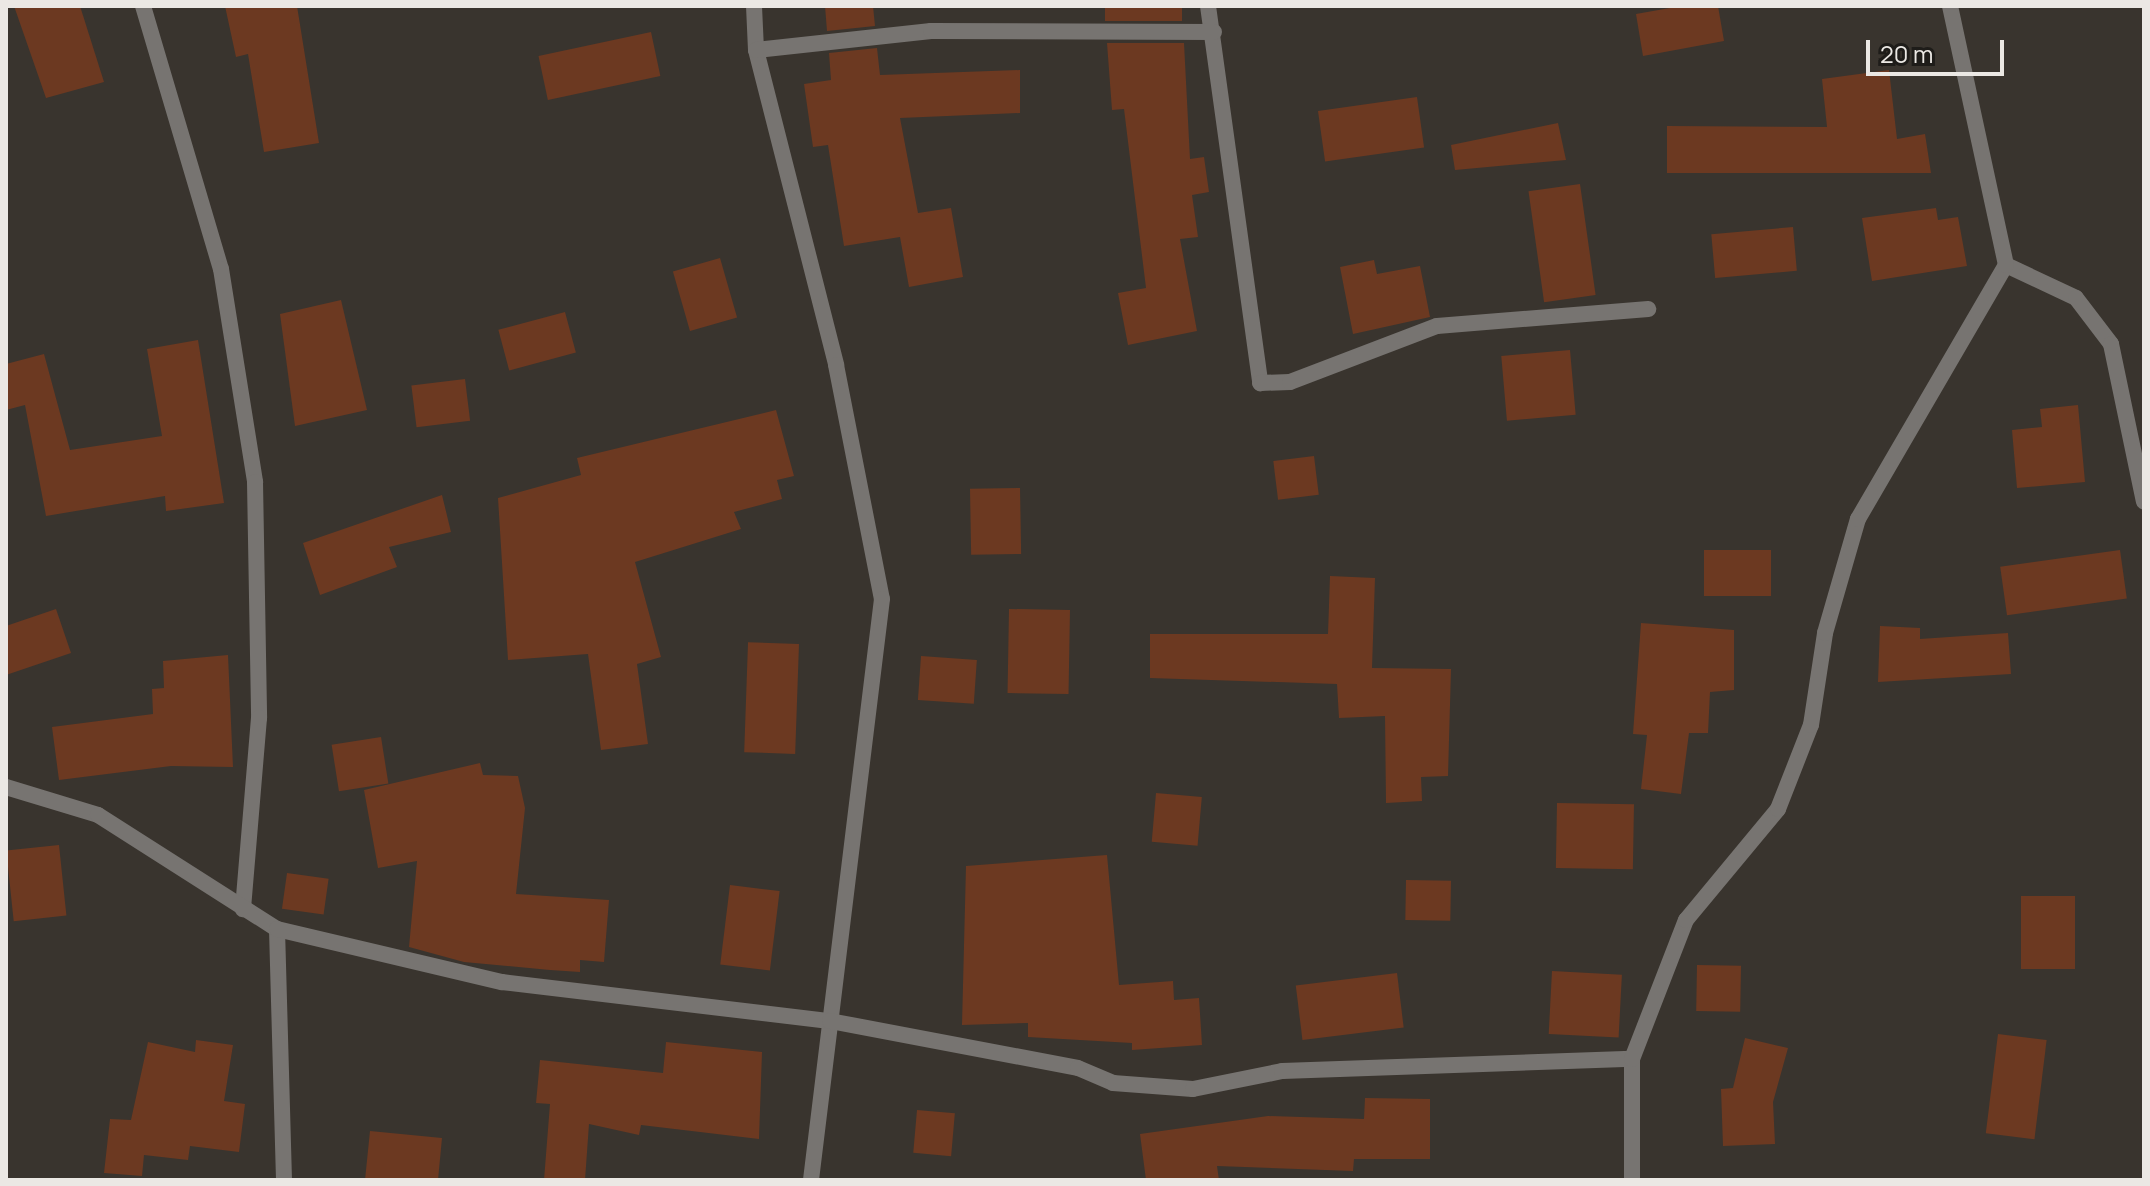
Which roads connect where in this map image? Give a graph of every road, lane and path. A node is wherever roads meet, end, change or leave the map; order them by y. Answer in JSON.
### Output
{"nodes":[{"id":1,"x":143,"y":6,"type":"edge"},
{"id":2,"x":754,"y":6,"type":"edge"},
{"id":3,"x":1208,"y":6,"type":"edge"},
{"id":4,"x":1950,"y":6,"type":"edge"},
{"id":5,"x":1214,"y":32,"type":"junction"},
{"id":6,"x":756,"y":50,"type":"junction"},
{"id":7,"x":2006,"y":265,"type":"junction"},
{"id":8,"x":1648,"y":309,"type":"dead end"},
{"id":9,"x":2144,"y":502,"type":"edge"},
{"id":10,"x":6,"y":787,"type":"edge"},
{"id":11,"x":243,"y":909,"type":"junction"},
{"id":12,"x":277,"y":929,"type":"junction"},
{"id":13,"x":830,"y":1021,"type":"junction"},
{"id":14,"x":1632,"y":1059,"type":"junction"},
{"id":15,"x":284,"y":1180,"type":"edge"},
{"id":16,"x":811,"y":1180,"type":"edge"},
{"id":17,"x":1632,"y":1180,"type":"edge"}],
"edges":[{"from":1,"to":11,"type":"street"},
{"from":2,"to":6,"type":"street"},
{"from":3,"to":5,"type":"street"},
{"from":4,"to":7,"type":"street"},
{"from":5,"to":6,"type":"street"},
{"from":5,"to":8,"type":"street"},
{"from":6,"to":13,"type":"street"},
{"from":7,"to":9,"type":"street"},
{"from":7,"to":14,"type":"street"},
{"from":10,"to":11,"type":"street"},
{"from":11,"to":12,"type":"street"},
{"from":12,"to":13,"type":"street"},
{"from":12,"to":15,"type":"street"},
{"from":13,"to":14,"type":"street"},
{"from":13,"to":16,"type":"street"},
{"from":14,"to":17,"type":"street"}]}
